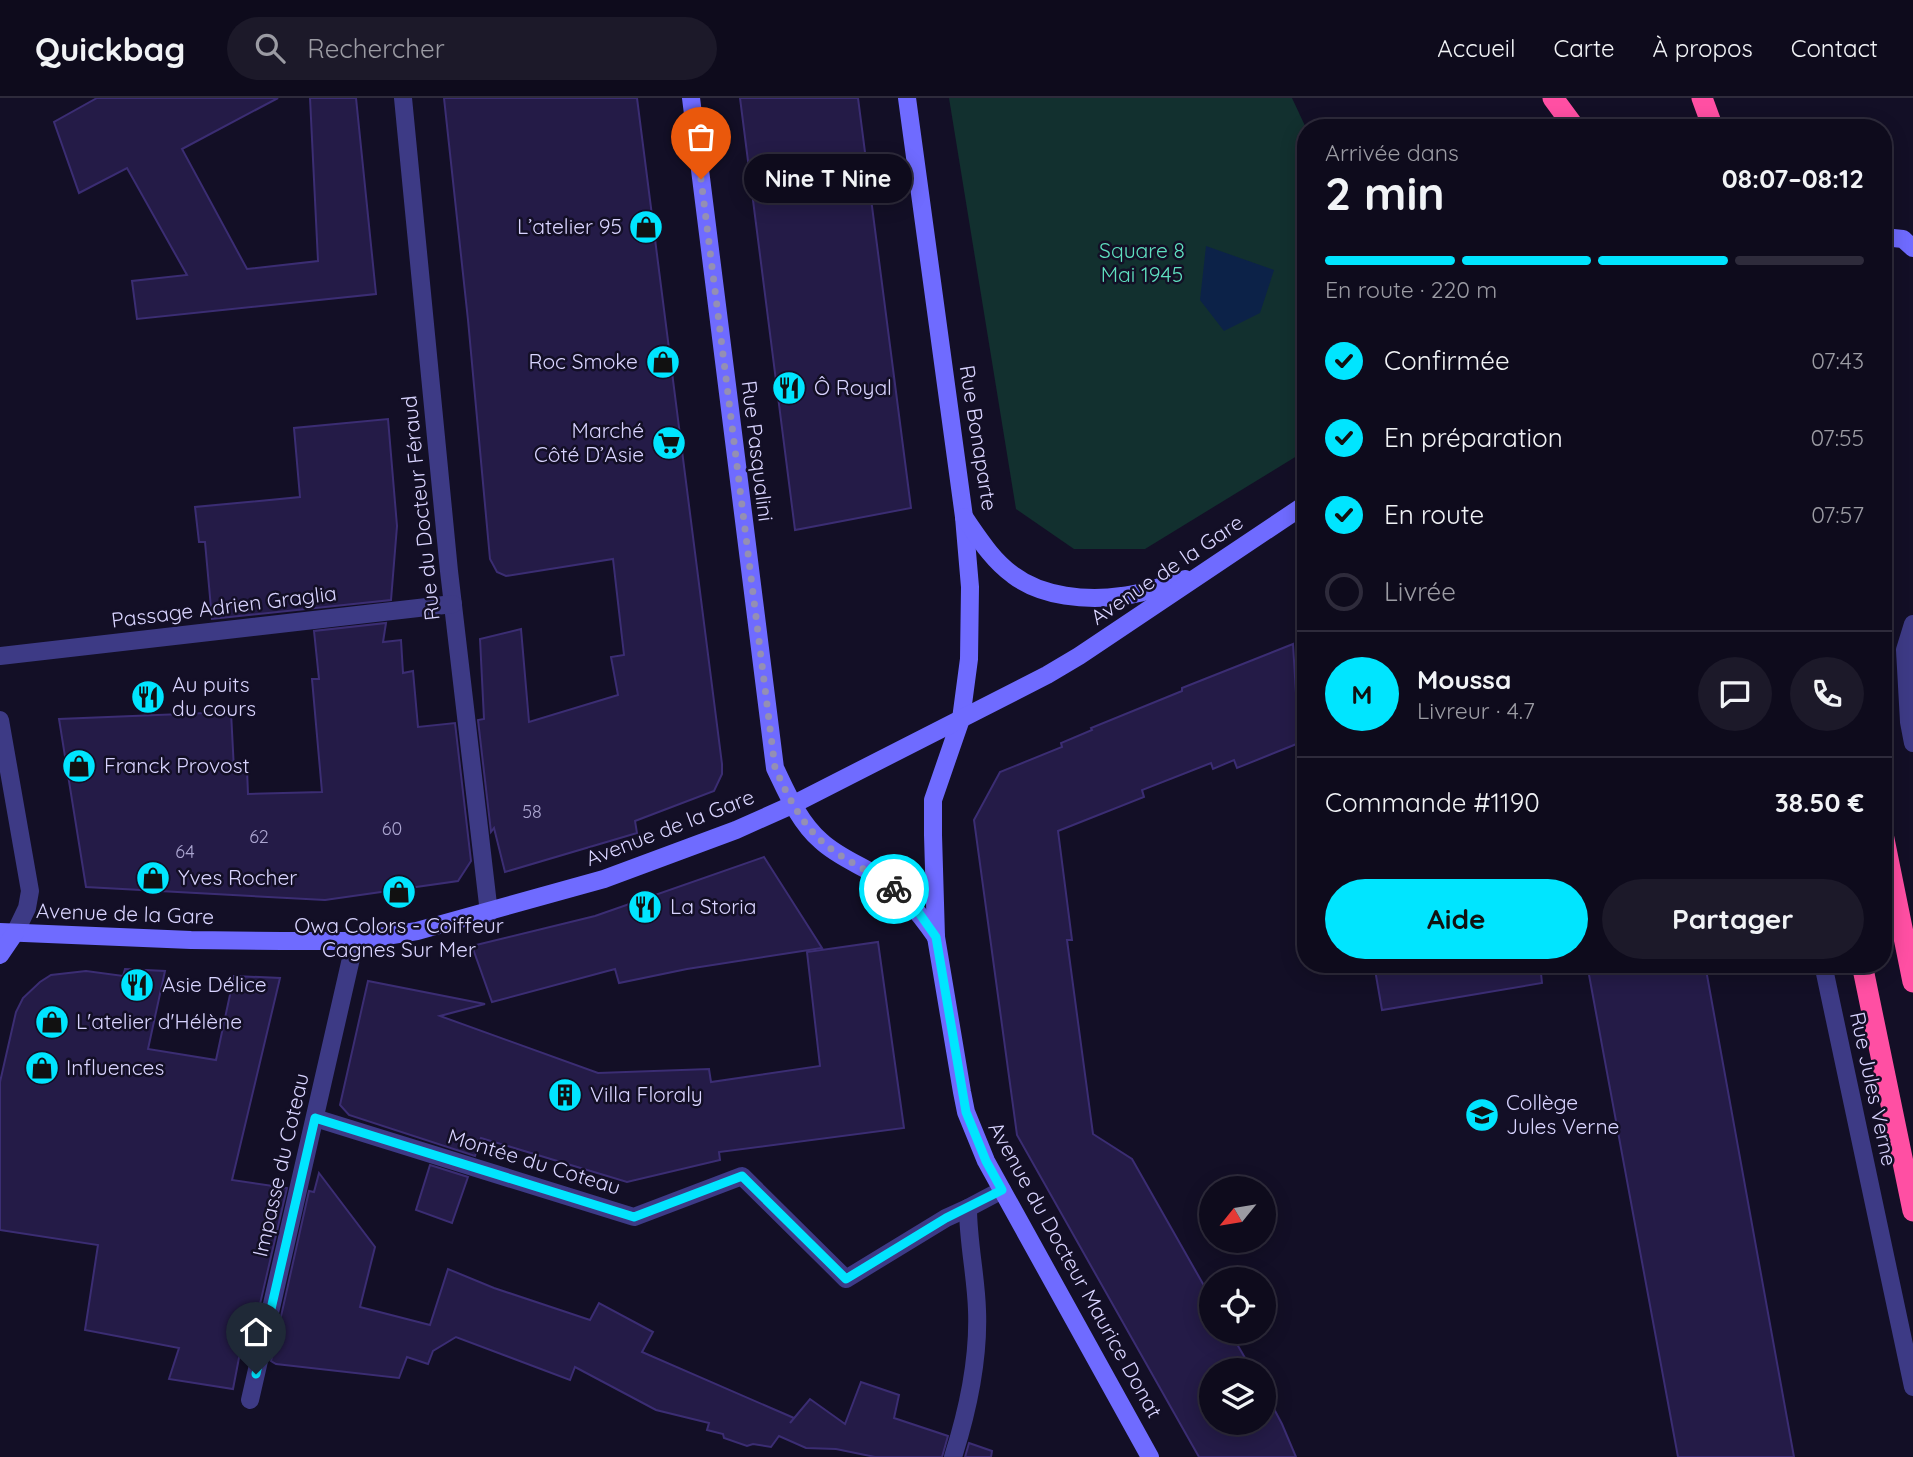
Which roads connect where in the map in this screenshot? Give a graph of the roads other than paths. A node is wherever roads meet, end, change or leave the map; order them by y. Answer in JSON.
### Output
{"nodes":[{"id":1,"x":403,"y":98,"type":"edge"},
{"id":2,"x":691,"y":98,"type":"edge"},
{"id":3,"x":907,"y":98,"type":"edge"},
{"id":4,"x":1553,"y":98,"type":"edge"},
{"id":5,"x":1702,"y":98,"type":"edge"},
{"id":6,"x":1568,"y":119,"type":"edge"},
{"id":7,"x":1710,"y":119,"type":"edge"},
{"id":8,"x":1892,"y":238,"type":"edge"},
{"id":9,"x":1913,"y":248,"type":"edge"},
{"id":10,"x":1297,"y":510,"type":"edge"},
{"id":11,"x":964,"y":517,"type":"junction"},
{"id":12,"x":1202,"y":574,"type":"junction"},
{"id":13,"x":453,"y":604,"type":"junction"},
{"id":14,"x":1913,"y":624,"type":"edge"},
{"id":15,"x":0,"y":656,"type":"edge"},
{"id":16,"x":961,"y":719,"type":"junction"},
{"id":17,"x":0,"y":720,"type":"edge"},
{"id":18,"x":1913,"y":743,"type":"edge"},
{"id":19,"x":792,"y":805,"type":"junction"},
{"id":20,"x":1892,"y":878,"type":"edge"},
{"id":21,"x":489,"y":913,"type":"junction"},
{"id":22,"x":8,"y":933,"type":"edge"},
{"id":23,"x":936,"y":937,"type":"junction"},
{"id":24,"x":355,"y":941,"type":"junction"},
{"id":25,"x":0,"y":955,"type":"edge"},
{"id":26,"x":1825,"y":973,"type":"edge"},
{"id":27,"x":1864,"y":973,"type":"edge"},
{"id":28,"x":1913,"y":982,"type":"edge"},
{"id":29,"x":315,"y":1118,"type":"junction"},
{"id":30,"x":1002,"y":1190,"type":"junction"},
{"id":31,"x":968,"y":1208,"type":"junction"},
{"id":32,"x":1913,"y":1211,"type":"edge"},
{"id":33,"x":1913,"y":1387,"type":"edge"},
{"id":34,"x":250,"y":1400,"type":"dead end"},
{"id":35,"x":953,"y":1457,"type":"edge"},
{"id":36,"x":1150,"y":1457,"type":"edge"}],
"edges":[{"from":1,"to":13,"type":"street","name":"Rue du Docteur Féraud"},
{"from":2,"to":19,"type":"main road","name":"Rue Pasqualini"},
{"from":3,"to":11,"type":"main road","name":"Rue Bonaparte"},
{"from":4,"to":6,"type":"highway"},
{"from":5,"to":7,"type":"highway"},
{"from":8,"to":9,"type":"main road"},
{"from":10,"to":12,"type":"main road","name":"Avenue de la Gare"},
{"from":11,"to":12,"type":"main road","name":"Rue Bonaparte"},
{"from":11,"to":16,"type":"main road","name":"Avenue du Docteur Maurice Donat"},
{"from":12,"to":16,"type":"main road","name":"Avenue de la Gare"},
{"from":13,"to":15,"type":"street","name":"Passage Adrien Graglia"},
{"from":13,"to":21,"type":"street","name":"Rue du Docteur Féraud"},
{"from":14,"to":18,"type":"street"},
{"from":16,"to":19,"type":"main road","name":"Avenue de la Gare"},
{"from":16,"to":23,"type":"main road","name":"Avenue du Docteur Maurice Donat"},
{"from":17,"to":22,"type":"street"},
{"from":19,"to":21,"type":"main road","name":"Avenue de la Gare"},
{"from":19,"to":23,"type":"main road","name":"Avenue du Docteur Maurice Donat"},
{"from":20,"to":28,"type":"highway"},
{"from":21,"to":24,"type":"main road","name":"Avenue de la Gare"},
{"from":22,"to":24,"type":"main road","name":"Avenue de la Gare"},
{"from":22,"to":25,"type":"main road"},
{"from":23,"to":30,"type":"main road","name":"Avenue du Docteur Maurice Donat"},
{"from":24,"to":29,"type":"street","name":"Impasse du Coteau"},
{"from":26,"to":33,"type":"street","name":"Rue Jules Verne"},
{"from":27,"to":32,"type":"highway"},
{"from":29,"to":31,"type":"street","name":"Montée du Coteau"},
{"from":29,"to":34,"type":"street","name":"Impasse du Coteau"},
{"from":30,"to":31,"type":"street"},
{"from":30,"to":36,"type":"main road","name":"Avenue du Docteur Maurice Donat"},
{"from":31,"to":35,"type":"street"}]}
